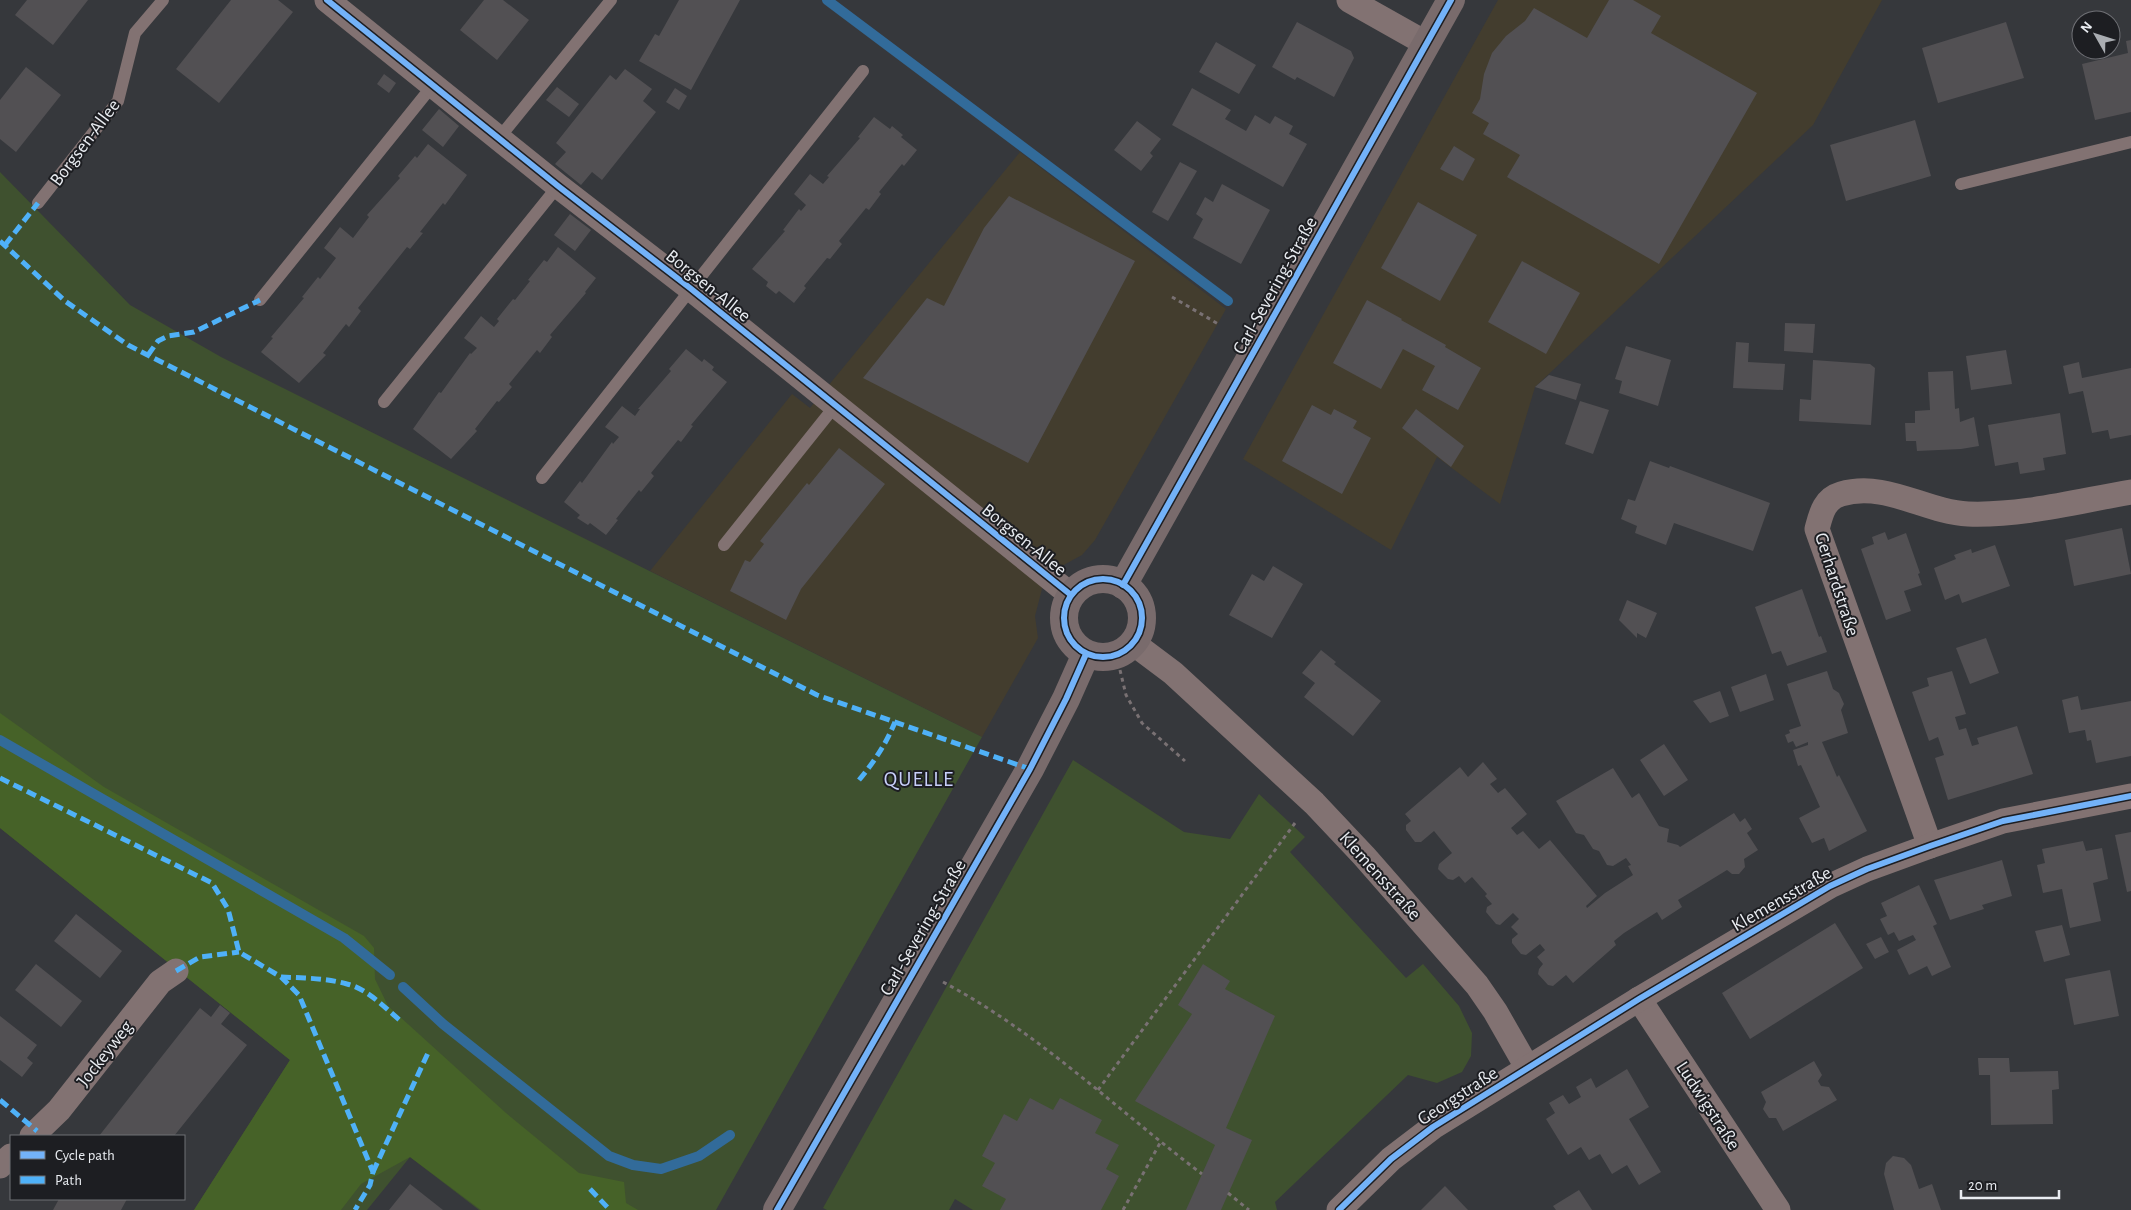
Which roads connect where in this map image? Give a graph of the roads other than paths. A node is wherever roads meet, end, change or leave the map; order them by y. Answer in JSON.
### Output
{"nodes":[{"id":1,"x":163,"y":0,"type":"edge"},
{"id":2,"x":327,"y":0,"type":"edge"},
{"id":3,"x":611,"y":0,"type":"edge"},
{"id":4,"x":1350,"y":0,"type":"edge"},
{"id":5,"x":1451,"y":0,"type":"edge"},
{"id":6,"x":1427,"y":44,"type":"junction"},
{"id":7,"x":863,"y":71,"type":"dead end"},
{"id":8,"x":433,"y":85,"type":"junction"},
{"id":9,"x":499,"y":138,"type":"junction"},
{"id":10,"x":2131,"y":142,"type":"edge"},
{"id":11,"x":1961,"y":184,"type":"dead end"},
{"id":12,"x":558,"y":186,"type":"junction"},
{"id":13,"x":38,"y":203,"type":"dead end"},
{"id":14,"x":690,"y":288,"type":"junction"},
{"id":15,"x":260,"y":300,"type":"dead end"},
{"id":16,"x":384,"y":402,"type":"dead end"},
{"id":17,"x":835,"y":406,"type":"junction"},
{"id":18,"x":542,"y":478,"type":"dead end"},
{"id":19,"x":2131,"y":492,"type":"edge"},
{"id":20,"x":724,"y":545,"type":"dead end"},
{"id":21,"x":1123,"y":585,"type":"junction"},
{"id":22,"x":1071,"y":595,"type":"junction"},
{"id":23,"x":1125,"y":649,"type":"junction"},
{"id":24,"x":1086,"y":654,"type":"junction"},
{"id":25,"x":2131,"y":796,"type":"edge"},
{"id":26,"x":1930,"y":846,"type":"junction"},
{"id":27,"x":176,"y":971,"type":"dead end"},
{"id":28,"x":1640,"y":999,"type":"junction"},
{"id":29,"x":1528,"y":1067,"type":"junction"},
{"id":30,"x":33,"y":1135,"type":"edge"},
{"id":31,"x":10,"y":1157,"type":"edge"},
{"id":32,"x":0,"y":1166,"type":"edge"},
{"id":33,"x":777,"y":1210,"type":"edge"},
{"id":34,"x":1339,"y":1210,"type":"edge"},
{"id":35,"x":1778,"y":1210,"type":"edge"}],
"edges":[{"from":1,"to":13,"type":"lane","name":"Borgsen-Allee"},
{"from":2,"to":8,"type":"street","name":"Borgsen-Allee"},
{"from":3,"to":9,"type":"lane"},
{"from":4,"to":6,"type":"street"},
{"from":5,"to":6,"type":"street","name":"Carl-Severing-Straße"},
{"from":6,"to":21,"type":"street","name":"Carl-Severing-Straße"},
{"from":7,"to":14,"type":"lane"},
{"from":8,"to":9,"type":"street","name":"Borgsen-Allee"},
{"from":8,"to":15,"type":"lane"},
{"from":9,"to":12,"type":"street","name":"Borgsen-Allee"},
{"from":10,"to":11,"type":"lane"},
{"from":12,"to":14,"type":"street","name":"Borgsen-Allee"},
{"from":12,"to":16,"type":"lane"},
{"from":14,"to":17,"type":"street","name":"Borgsen-Allee"},
{"from":14,"to":18,"type":"lane"},
{"from":17,"to":20,"type":"lane"},
{"from":17,"to":22,"type":"street","name":"Borgsen-Allee"},
{"from":19,"to":26,"type":"street","name":"Gerhardstraße"},
{"from":21,"to":22,"type":"street"},
{"from":21,"to":23,"type":"street"},
{"from":22,"to":24,"type":"street"},
{"from":23,"to":24,"type":"street"},
{"from":23,"to":29,"type":"street","name":"Klemensstraße"},
{"from":24,"to":33,"type":"street","name":"Carl-Severing-Straße"},
{"from":25,"to":26,"type":"street","name":"Klemensstraße"},
{"from":26,"to":28,"type":"street","name":"Klemensstraße"},
{"from":27,"to":30,"type":"street","name":"Jockeyweg"},
{"from":28,"to":29,"type":"street","name":"Klemensstraße"},
{"from":28,"to":35,"type":"street","name":"Ludwigstraße"},
{"from":29,"to":34,"type":"street","name":"Georgstraße"},
{"from":31,"to":32,"type":"street"}]}
